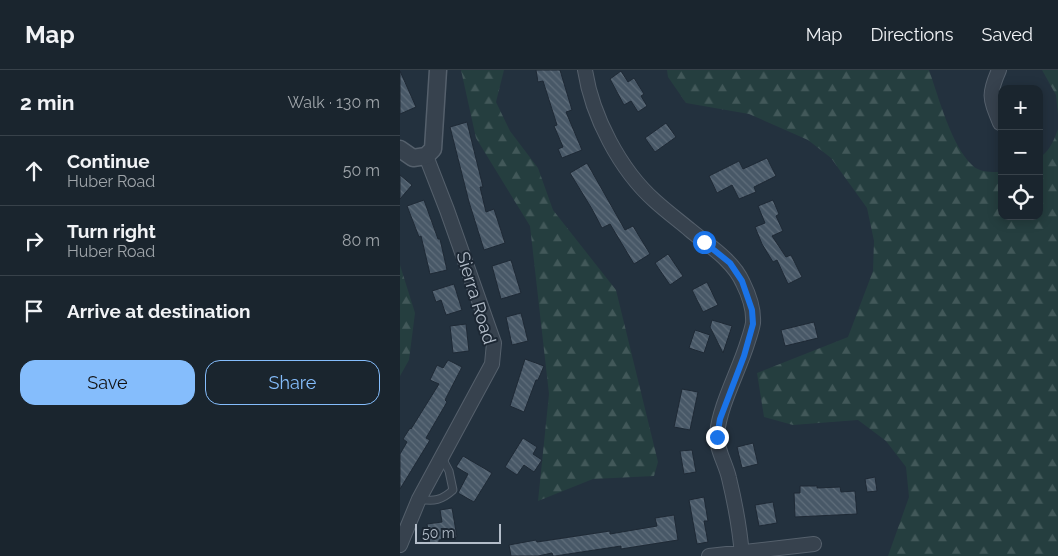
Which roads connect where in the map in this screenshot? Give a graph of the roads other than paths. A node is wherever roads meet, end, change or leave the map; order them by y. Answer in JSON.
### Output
{"nodes":[{"id":1,"x":438,"y":70,"type":"edge"},
{"id":2,"x":584,"y":70,"type":"edge"},
{"id":3,"x":999,"y":70,"type":"edge"},
{"id":4,"x":998,"y":118,"type":"edge"},
{"id":5,"x":400,"y":149,"type":"edge"},
{"id":6,"x":426,"y":156,"type":"junction"},
{"id":7,"x":442,"y":456,"type":"junction"},
{"id":8,"x":419,"y":499,"type":"junction"},
{"id":9,"x":814,"y":544,"type":"dead end"},
{"id":10,"x":400,"y":545,"type":"edge"},
{"id":11,"x":741,"y":554,"type":"edge"},
{"id":12,"x":709,"y":556,"type":"edge"}],
"edges":[{"from":1,"to":6,"type":"street"},
{"from":2,"to":11,"type":"street"},
{"from":3,"to":4,"type":"street"},
{"from":5,"to":6,"type":"street"},
{"from":6,"to":7,"type":"street","name":"Sierra Road"},
{"from":7,"to":8,"type":"street","name":"Sierra Road"},
{"from":7,"to":8,"type":"lane"},
{"from":8,"to":10,"type":"street","name":"Sierra Road"},
{"from":9,"to":11,"type":"street"},
{"from":11,"to":12,"type":"street"}]}
